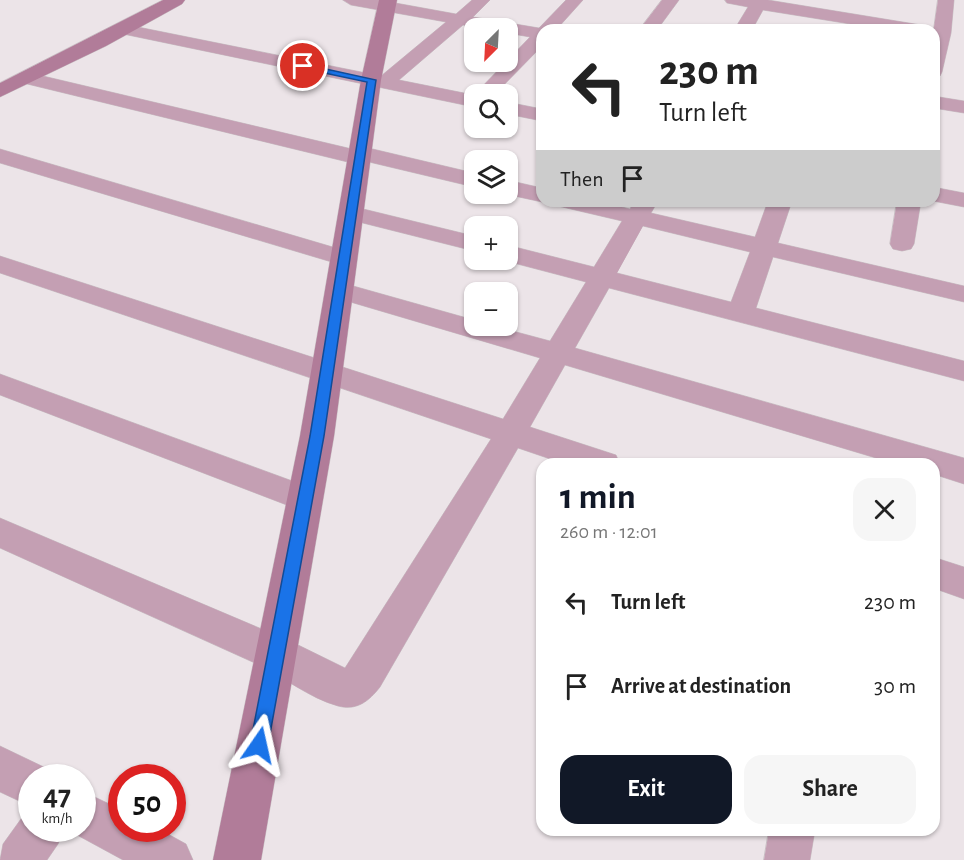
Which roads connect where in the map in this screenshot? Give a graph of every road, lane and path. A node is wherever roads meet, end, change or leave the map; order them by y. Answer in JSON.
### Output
{"nodes":[{"id":1,"x":176,"y":0,"type":"edge"},
{"id":2,"x":351,"y":0,"type":"edge"},
{"id":3,"x":482,"y":0,"type":"edge"},
{"id":4,"x":575,"y":0,"type":"edge"},
{"id":5,"x":671,"y":0,"type":"edge"},
{"id":6,"x":733,"y":0,"type":"edge"},
{"id":7,"x":851,"y":0,"type":"edge"},
{"id":8,"x":946,"y":0,"type":"edge"},
{"id":9,"x":759,"y":2,"type":"edge"},
{"id":10,"x":387,"y":3,"type":"edge"},
{"id":11,"x":459,"y":19,"type":"junction"},
{"id":12,"x":552,"y":24,"type":"edge"},
{"id":13,"x":653,"y":24,"type":"edge"},
{"id":14,"x":746,"y":24,"type":"edge"},
{"id":15,"x":842,"y":24,"type":"edge"},
{"id":16,"x":939,"y":24,"type":"edge"},
{"id":17,"x":123,"y":29,"type":"junction"},
{"id":18,"x":536,"y":33,"type":"edge"},
{"id":19,"x":940,"y":33,"type":"edge"},
{"id":20,"x":964,"y":37,"type":"edge"},
{"id":21,"x":536,"y":40,"type":"edge"},
{"id":22,"x":26,"y":78,"type":"junction"},
{"id":23,"x":378,"y":81,"type":"junction"},
{"id":24,"x":494,"y":84,"type":"edge"},
{"id":25,"x":0,"y":91,"type":"edge"},
{"id":26,"x":464,"y":99,"type":"edge"},
{"id":27,"x":940,"y":103,"type":"edge"},
{"id":28,"x":964,"y":107,"type":"edge"},
{"id":29,"x":518,"y":110,"type":"edge"},
{"id":30,"x":536,"y":114,"type":"edge"},
{"id":31,"x":0,"y":156,"type":"edge"},
{"id":32,"x":360,"y":156,"type":"junction"},
{"id":33,"x":464,"y":178,"type":"edge"},
{"id":34,"x":518,"y":190,"type":"edge"},
{"id":35,"x":536,"y":194,"type":"edge"},
{"id":36,"x":940,"y":195,"type":"edge"},
{"id":37,"x":964,"y":200,"type":"edge"},
{"id":38,"x":622,"y":207,"type":"edge"},
{"id":39,"x":778,"y":207,"type":"edge"},
{"id":40,"x":908,"y":207,"type":"edge"},
{"id":41,"x":641,"y":209,"type":"edge"},
{"id":42,"x":351,"y":213,"type":"junction"},
{"id":43,"x":464,"y":241,"type":"edge"},
{"id":44,"x":902,"y":244,"type":"dead end"},
{"id":45,"x":764,"y":247,"type":"junction"},
{"id":46,"x":518,"y":256,"type":"edge"},
{"id":47,"x":344,"y":258,"type":"junction"},
{"id":48,"x":0,"y":264,"type":"edge"},
{"id":49,"x":602,"y":277,"type":"junction"},
{"id":50,"x":339,"y":290,"type":"junction"},
{"id":51,"x":964,"y":294,"type":"edge"},
{"id":52,"x":741,"y":313,"type":"junction"},
{"id":53,"x":558,"y":354,"type":"junction"},
{"id":54,"x":964,"y":370,"type":"edge"},
{"id":55,"x":327,"y":372,"type":"junction"},
{"id":56,"x":0,"y":384,"type":"edge"},
{"id":57,"x":511,"y":433,"type":"junction"},
{"id":58,"x":586,"y":458,"type":"edge"},
{"id":59,"x":919,"y":458,"type":"edge"},
{"id":60,"x":940,"y":464,"type":"edge"},
{"id":61,"x":964,"y":471,"type":"edge"},
{"id":62,"x":305,"y":499,"type":"junction"},
{"id":63,"x":0,"y":532,"type":"edge"},
{"id":64,"x":940,"y":574,"type":"edge"},
{"id":65,"x":964,"y":583,"type":"edge"},
{"id":66,"x":276,"y":654,"type":"junction"},
{"id":67,"x":0,"y":768,"type":"edge"},
{"id":68,"x":18,"y":778,"type":"edge"},
{"id":69,"x":96,"y":820,"type":"edge"},
{"id":70,"x":791,"y":836,"type":"edge"},
{"id":71,"x":32,"y":842,"type":"edge"},
{"id":72,"x":19,"y":860,"type":"edge"},
{"id":73,"x":170,"y":860,"type":"edge"},
{"id":74,"x":237,"y":860,"type":"edge"},
{"id":75,"x":787,"y":860,"type":"edge"}],
"edges":[{"from":1,"to":17,"type":"main road"},
{"from":2,"to":10,"type":"street"},
{"from":3,"to":11,"type":"street"},
{"from":4,"to":12,"type":"street"},
{"from":5,"to":13,"type":"street"},
{"from":6,"to":9,"type":"street"},
{"from":7,"to":15,"type":"street"},
{"from":8,"to":16,"type":"street"},
{"from":9,"to":14,"type":"street"},
{"from":9,"to":15,"type":"street"},
{"from":10,"to":11,"type":"street"},
{"from":10,"to":23,"type":"main road"},
{"from":11,"to":18,"type":"street"},
{"from":11,"to":23,"type":"street"},
{"from":17,"to":22,"type":"main road"},
{"from":17,"to":23,"type":"street"},
{"from":19,"to":20,"type":"street"},
{"from":21,"to":24,"type":"street"},
{"from":22,"to":25,"type":"main road"},
{"from":22,"to":32,"type":"street"},
{"from":23,"to":26,"type":"street"},
{"from":23,"to":32,"type":"main road"},
{"from":27,"to":28,"type":"street"},
{"from":29,"to":30,"type":"street"},
{"from":31,"to":47,"type":"street"},
{"from":32,"to":33,"type":"street"},
{"from":32,"to":42,"type":"main road"},
{"from":34,"to":35,"type":"street"},
{"from":36,"to":37,"type":"street"},
{"from":38,"to":41,"type":"street"},
{"from":39,"to":45,"type":"street"},
{"from":40,"to":44,"type":"street"},
{"from":41,"to":45,"type":"street"},
{"from":41,"to":49,"type":"street"},
{"from":42,"to":43,"type":"street"},
{"from":42,"to":47,"type":"main road"},
{"from":45,"to":51,"type":"street"},
{"from":45,"to":52,"type":"street"},
{"from":46,"to":49,"type":"street"},
{"from":47,"to":50,"type":"main road"},
{"from":48,"to":55,"type":"street"},
{"from":49,"to":52,"type":"street"},
{"from":49,"to":53,"type":"street"},
{"from":50,"to":53,"type":"street"},
{"from":50,"to":55,"type":"main road"},
{"from":52,"to":54,"type":"street"},
{"from":53,"to":57,"type":"street"},
{"from":53,"to":59,"type":"street"},
{"from":55,"to":57,"type":"street"},
{"from":55,"to":62,"type":"main road"},
{"from":56,"to":62,"type":"street"},
{"from":57,"to":58,"type":"street"},
{"from":57,"to":66,"type":"street"},
{"from":60,"to":61,"type":"street"},
{"from":62,"to":66,"type":"main road"},
{"from":63,"to":66,"type":"street"},
{"from":64,"to":65,"type":"street"},
{"from":66,"to":74,"type":"main road"},
{"from":67,"to":68,"type":"street"},
{"from":69,"to":73,"type":"street"},
{"from":70,"to":75,"type":"street"},
{"from":71,"to":72,"type":"street"}]}
